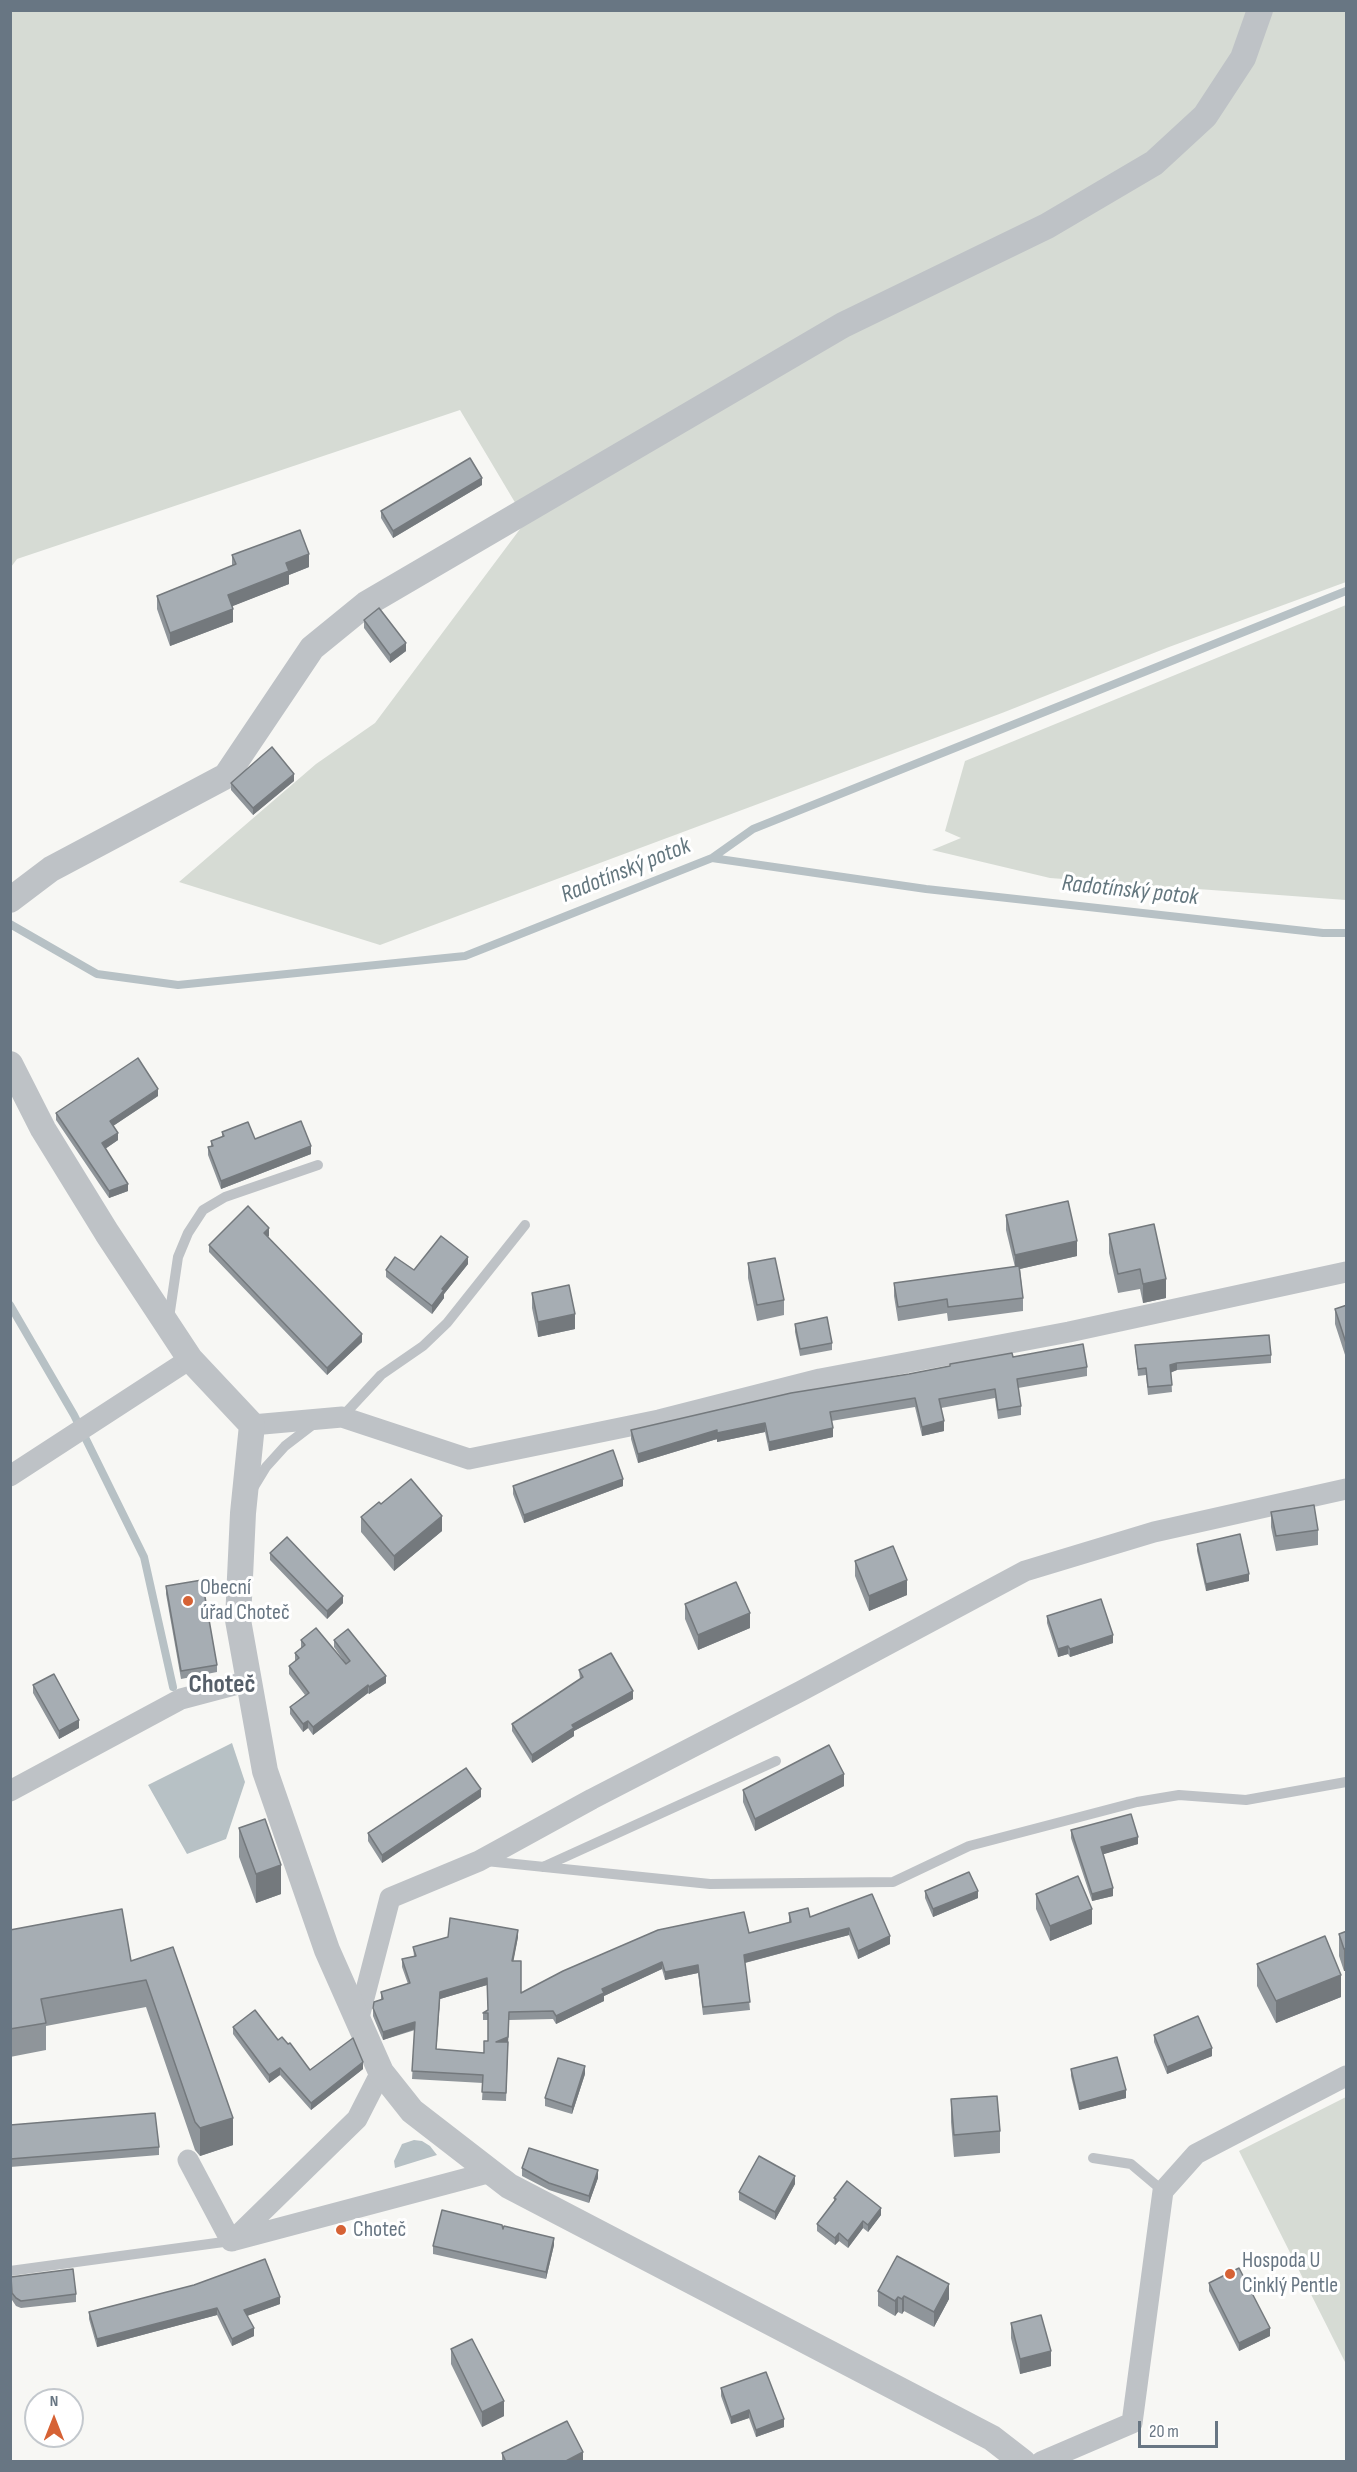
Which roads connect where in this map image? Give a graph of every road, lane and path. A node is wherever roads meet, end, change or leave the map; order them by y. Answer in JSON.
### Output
{"nodes":[{"id":1,"x":1260,"y":10,"type":"edge"},
{"id":2,"x":10,"y":900,"type":"edge"},
{"id":3,"x":10,"y":1064,"type":"edge"},
{"id":4,"x":318,"y":1165,"type":"dead end"},
{"id":5,"x":525,"y":1225,"type":"dead end"},
{"id":6,"x":1347,"y":1272,"type":"edge"},
{"id":7,"x":168,"y":1325,"type":"junction"},
{"id":8,"x":190,"y":1359,"type":"junction"},
{"id":9,"x":334,"y":1417,"type":"junction"},
{"id":10,"x":252,"y":1425,"type":"junction"},
{"id":11,"x":10,"y":1476,"type":"edge"},
{"id":12,"x":1347,"y":1489,"type":"edge"},
{"id":13,"x":243,"y":1513,"type":"junction"},
{"id":14,"x":249,"y":1681,"type":"junction"},
{"id":15,"x":776,"y":1761,"type":"dead end"},
{"id":16,"x":1347,"y":1782,"type":"edge"},
{"id":17,"x":10,"y":1791,"type":"edge"},
{"id":18,"x":480,"y":1861,"type":"junction"},
{"id":19,"x":542,"y":1867,"type":"junction"},
{"id":20,"x":358,"y":2021,"type":"junction"},
{"id":21,"x":381,"y":2072,"type":"junction"},
{"id":22,"x":1347,"y":2076,"type":"edge"},
{"id":23,"x":1093,"y":2158,"type":"dead end"},
{"id":24,"x":188,"y":2160,"type":"dead end"},
{"id":25,"x":491,"y":2172,"type":"junction"},
{"id":26,"x":1163,"y":2191,"type":"junction"},
{"id":27,"x":231,"y":2241,"type":"junction"},
{"id":28,"x":10,"y":2271,"type":"edge"},
{"id":29,"x":1023,"y":2462,"type":"edge"},
{"id":30,"x":1041,"y":2462,"type":"edge"}],
"edges":[{"from":1,"to":2,"type":"street"},
{"from":3,"to":7,"type":"street"},
{"from":4,"to":7,"type":"lane"},
{"from":5,"to":9,"type":"lane"},
{"from":6,"to":9,"type":"street"},
{"from":7,"to":8,"type":"street"},
{"from":8,"to":10,"type":"street"},
{"from":8,"to":11,"type":"street"},
{"from":9,"to":10,"type":"street"},
{"from":9,"to":13,"type":"lane"},
{"from":10,"to":13,"type":"street"},
{"from":12,"to":18,"type":"street"},
{"from":13,"to":14,"type":"street"},
{"from":14,"to":17,"type":"street"},
{"from":14,"to":20,"type":"street"},
{"from":15,"to":19,"type":"lane"},
{"from":16,"to":19,"type":"lane"},
{"from":18,"to":19,"type":"lane"},
{"from":18,"to":20,"type":"street"},
{"from":20,"to":21,"type":"street"},
{"from":21,"to":25,"type":"street"},
{"from":21,"to":27,"type":"street"},
{"from":22,"to":26,"type":"street"},
{"from":23,"to":26,"type":"lane"},
{"from":24,"to":27,"type":"street"},
{"from":25,"to":27,"type":"street"},
{"from":25,"to":29,"type":"street"},
{"from":26,"to":30,"type":"street"},
{"from":27,"to":28,"type":"lane"}]}
